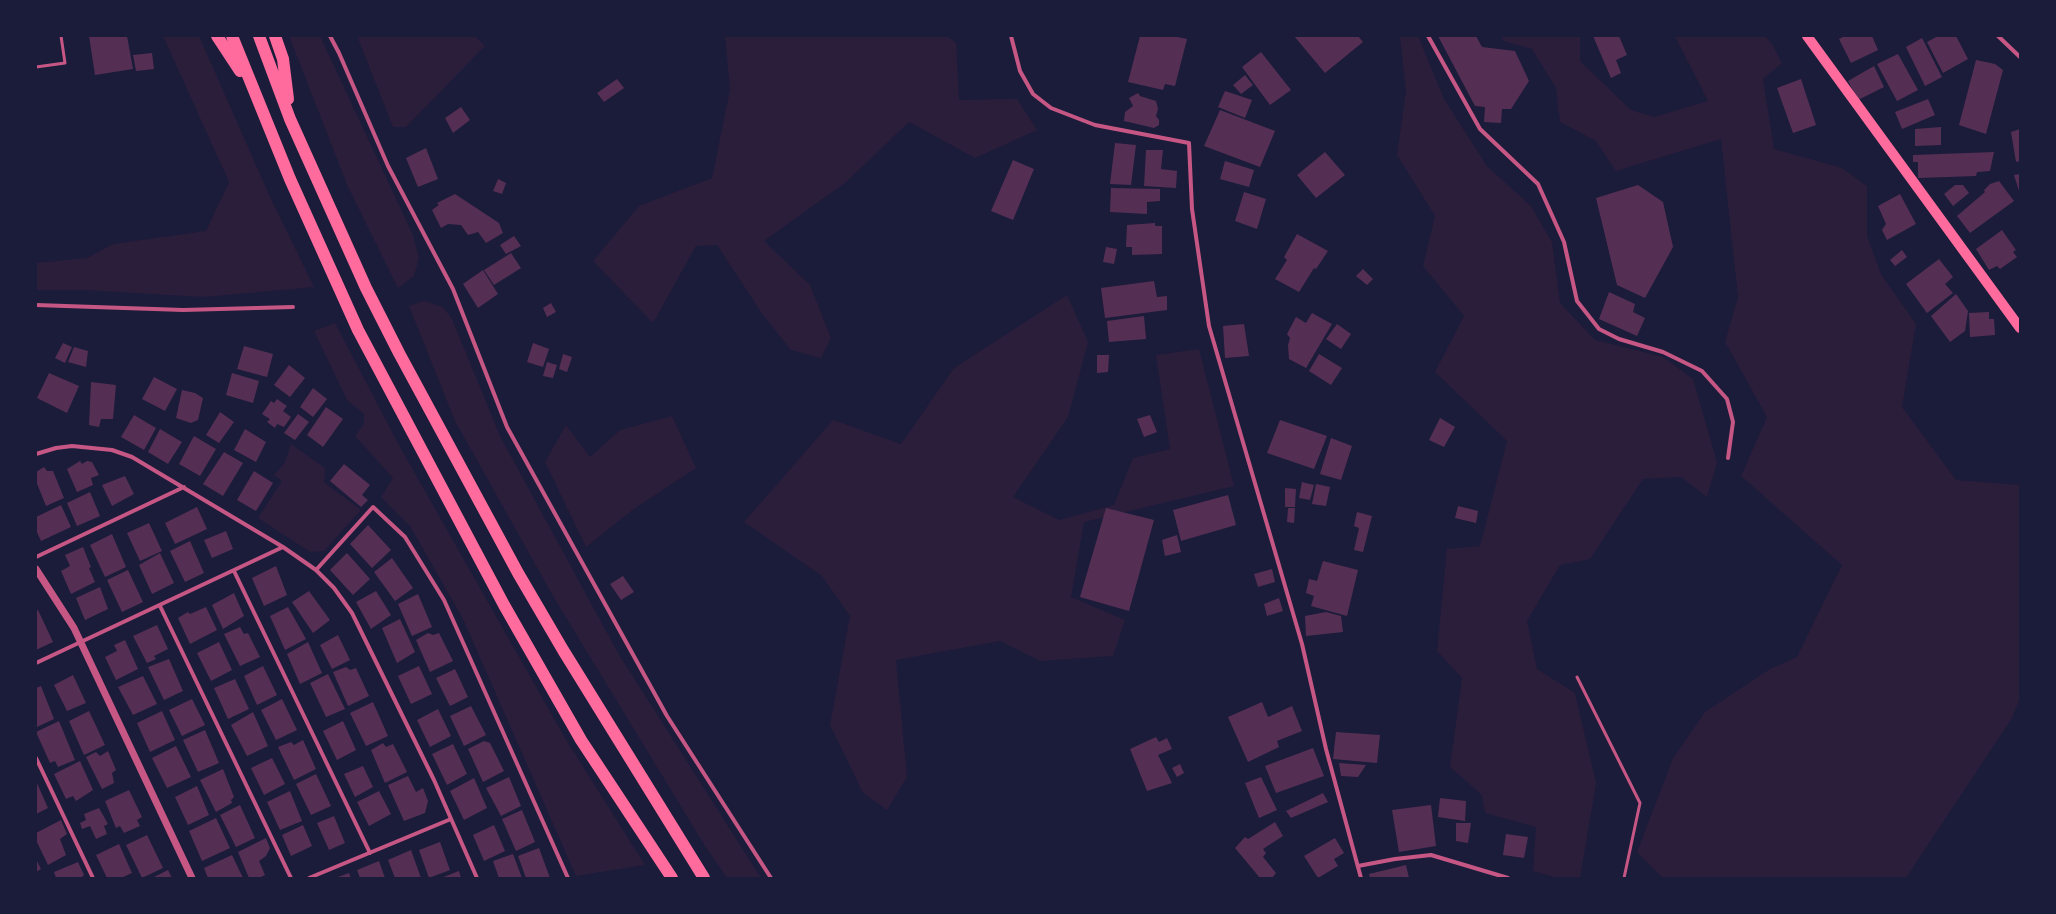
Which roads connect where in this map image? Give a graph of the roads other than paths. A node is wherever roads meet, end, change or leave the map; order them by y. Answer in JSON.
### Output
{"nodes":[{"id":1,"x":61,"y":36,"type":"edge"},
{"id":2,"x":217,"y":36,"type":"edge"},
{"id":3,"x":232,"y":36,"type":"edge"},
{"id":4,"x":259,"y":36,"type":"edge"},
{"id":5,"x":275,"y":36,"type":"edge"},
{"id":6,"x":330,"y":36,"type":"edge"},
{"id":7,"x":1012,"y":36,"type":"edge"},
{"id":8,"x":1428,"y":36,"type":"edge"},
{"id":9,"x":1807,"y":36,"type":"edge"},
{"id":10,"x":1998,"y":36,"type":"edge"},
{"id":11,"x":2020,"y":57,"type":"edge"},
{"id":12,"x":36,"y":67,"type":"edge"},
{"id":13,"x":251,"y":88,"type":"junction"},
{"id":14,"x":290,"y":119,"type":"junction"},
{"id":15,"x":36,"y":305,"type":"edge"},
{"id":16,"x":293,"y":307,"type":"dead end"},
{"id":17,"x":2020,"y":328,"type":"edge"},
{"id":18,"x":36,"y":454,"type":"edge"},
{"id":19,"x":1728,"y":458,"type":"dead end"},
{"id":20,"x":184,"y":487,"type":"junction"},
{"id":21,"x":283,"y":547,"type":"junction"},
{"id":22,"x":36,"y":557,"type":"edge"},
{"id":23,"x":36,"y":569,"type":"edge"},
{"id":24,"x":234,"y":570,"type":"junction"},
{"id":25,"x":316,"y":570,"type":"junction"},
{"id":26,"x":160,"y":606,"type":"junction"},
{"id":27,"x":80,"y":642,"type":"junction"},
{"id":28,"x":36,"y":663,"type":"edge"},
{"id":29,"x":1577,"y":677,"type":"dead end"},
{"id":30,"x":36,"y":758,"type":"edge"},
{"id":31,"x":451,"y":819,"type":"junction"},
{"id":32,"x":370,"y":853,"type":"junction"},
{"id":33,"x":1358,"y":866,"type":"junction"},
{"id":34,"x":93,"y":878,"type":"edge"},
{"id":35,"x":192,"y":878,"type":"edge"},
{"id":36,"x":291,"y":878,"type":"edge"},
{"id":37,"x":309,"y":878,"type":"edge"},
{"id":38,"x":477,"y":878,"type":"edge"},
{"id":39,"x":568,"y":878,"type":"edge"},
{"id":40,"x":672,"y":878,"type":"edge"},
{"id":41,"x":704,"y":878,"type":"edge"},
{"id":42,"x":771,"y":878,"type":"edge"},
{"id":43,"x":1361,"y":878,"type":"edge"},
{"id":44,"x":1508,"y":878,"type":"edge"},
{"id":45,"x":1624,"y":878,"type":"edge"}],
"edges":[{"from":1,"to":12,"type":"lane"},
{"from":2,"to":13,"type":"highway"},
{"from":3,"to":13,"type":"highway"},
{"from":4,"to":14,"type":"highway"},
{"from":5,"to":14,"type":"highway"},
{"from":6,"to":42,"type":"street"},
{"from":7,"to":33,"type":"street"},
{"from":8,"to":19,"type":"street"},
{"from":9,"to":17,"type":"main road"},
{"from":10,"to":11,"type":"street"},
{"from":13,"to":40,"type":"highway"},
{"from":14,"to":41,"type":"highway"},
{"from":15,"to":16,"type":"street"},
{"from":18,"to":20,"type":"street"},
{"from":20,"to":21,"type":"street"},
{"from":20,"to":22,"type":"street"},
{"from":21,"to":24,"type":"street"},
{"from":21,"to":25,"type":"street"},
{"from":23,"to":27,"type":"street"},
{"from":24,"to":26,"type":"street"},
{"from":24,"to":32,"type":"street"},
{"from":25,"to":31,"type":"street"},
{"from":25,"to":39,"type":"street"},
{"from":26,"to":27,"type":"street"},
{"from":26,"to":36,"type":"street"},
{"from":27,"to":28,"type":"street"},
{"from":27,"to":35,"type":"street"},
{"from":29,"to":45,"type":"lane"},
{"from":30,"to":34,"type":"street"},
{"from":31,"to":32,"type":"street"},
{"from":31,"to":38,"type":"street"},
{"from":32,"to":37,"type":"street"},
{"from":33,"to":43,"type":"street"},
{"from":33,"to":44,"type":"street"}]}
